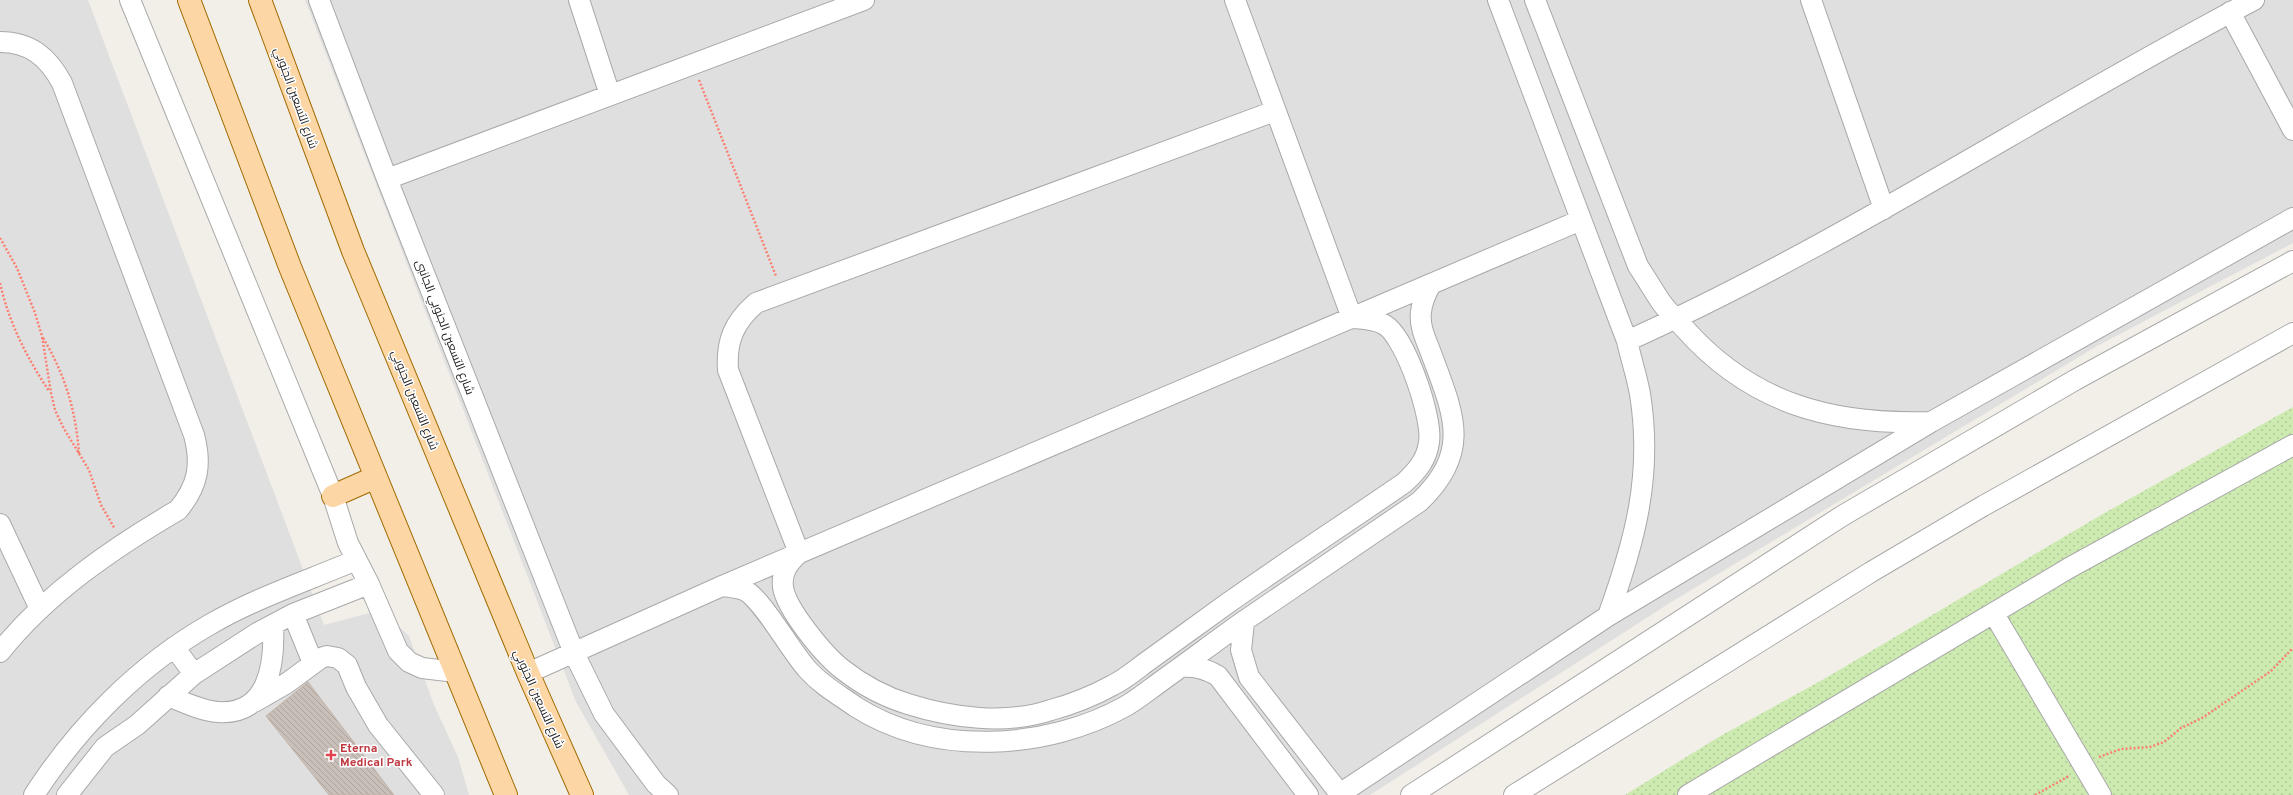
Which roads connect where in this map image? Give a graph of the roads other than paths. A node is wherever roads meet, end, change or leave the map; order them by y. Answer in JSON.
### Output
{"nodes":[{"id":1,"x":130,"y":0,"type":"edge"},
{"id":2,"x":189,"y":0,"type":"edge"},
{"id":3,"x":260,"y":0,"type":"edge"},
{"id":4,"x":319,"y":0,"type":"edge"},
{"id":5,"x":579,"y":0,"type":"edge"},
{"id":6,"x":864,"y":0,"type":"edge"},
{"id":7,"x":1235,"y":0,"type":"edge"},
{"id":8,"x":1498,"y":0,"type":"edge"},
{"id":9,"x":1535,"y":0,"type":"edge"},
{"id":10,"x":1811,"y":0,"type":"edge"},
{"id":11,"x":2254,"y":0,"type":"edge"},
{"id":12,"x":2230,"y":12,"type":"junction"},
{"id":13,"x":0,"y":42,"type":"edge"},
{"id":14,"x":610,"y":95,"type":"junction"},
{"id":15,"x":1275,"y":111,"type":"junction"},
{"id":16,"x":2293,"y":130,"type":"edge"},
{"id":17,"x":387,"y":179,"type":"junction"},
{"id":18,"x":1884,"y":209,"type":"junction"},
{"id":19,"x":2293,"y":218,"type":"edge"},
{"id":20,"x":1581,"y":220,"type":"junction"},
{"id":21,"x":2293,"y":261,"type":"edge"},
{"id":22,"x":1431,"y":284,"type":"junction"},
{"id":23,"x":1352,"y":318,"type":"junction"},
{"id":24,"x":1676,"y":319,"type":"junction"},
{"id":25,"x":2293,"y":334,"type":"edge"},
{"id":26,"x":1627,"y":341,"type":"junction"},
{"id":27,"x":1931,"y":422,"type":"junction"},
{"id":28,"x":2293,"y":445,"type":"edge"},
{"id":29,"x":376,"y":477,"type":"junction"},
{"id":30,"x":333,"y":496,"type":"junction"},
{"id":31,"x":0,"y":524,"type":"edge"},
{"id":32,"x":799,"y":553,"type":"junction"},
{"id":33,"x":356,"y":560,"type":"junction"},
{"id":34,"x":369,"y":584,"type":"junction"},
{"id":35,"x":722,"y":586,"type":"junction"},
{"id":36,"x":40,"y":609,"type":"junction"},
{"id":37,"x":230,"y":613,"type":"junction"},
{"id":38,"x":293,"y":614,"type":"junction"},
{"id":39,"x":1994,"y":614,"type":"junction"},
{"id":40,"x":1608,"y":616,"type":"junction"},
{"id":41,"x":1244,"y":622,"type":"junction"},
{"id":42,"x":273,"y":625,"type":"junction"},
{"id":43,"x":247,"y":639,"type":"junction"},
{"id":44,"x":174,"y":648,"type":"junction"},
{"id":45,"x":0,"y":652,"type":"edge"},
{"id":46,"x":574,"y":653,"type":"junction"},
{"id":47,"x":314,"y":663,"type":"junction"},
{"id":48,"x":1181,"y":667,"type":"junction"},
{"id":49,"x":456,"y":672,"type":"junction"},
{"id":50,"x":528,"y":673,"type":"junction"},
{"id":51,"x":194,"y":674,"type":"junction"},
{"id":52,"x":168,"y":696,"type":"junction"},
{"id":53,"x":254,"y":702,"type":"junction"},
{"id":54,"x":1339,"y":794,"type":"edge"},
{"id":55,"x":34,"y":795,"type":"edge"},
{"id":56,"x":67,"y":795,"type":"edge"},
{"id":57,"x":434,"y":795,"type":"edge"},
{"id":58,"x":506,"y":795,"type":"edge"},
{"id":59,"x":582,"y":795,"type":"edge"},
{"id":60,"x":668,"y":795,"type":"edge"},
{"id":61,"x":1308,"y":795,"type":"edge"},
{"id":62,"x":1411,"y":795,"type":"edge"},
{"id":63,"x":1514,"y":795,"type":"edge"},
{"id":64,"x":1688,"y":795,"type":"edge"},
{"id":65,"x":2101,"y":795,"type":"edge"}],
"edges":[{"from":1,"to":30,"type":"street"},
{"from":2,"to":29,"type":"main road"},
{"from":3,"to":50,"type":"main road","name":"شارع التسعين الجنوبي"},
{"from":4,"to":17,"type":"street","name":"شارع التسعين الجنوبي الجانبى"},
{"from":5,"to":14,"type":"street"},
{"from":6,"to":14,"type":"street"},
{"from":7,"to":15,"type":"street"},
{"from":8,"to":20,"type":"street"},
{"from":9,"to":24,"type":"street"},
{"from":10,"to":18,"type":"street"},
{"from":11,"to":12,"type":"street"},
{"from":12,"to":16,"type":"street"},
{"from":12,"to":18,"type":"street"},
{"from":13,"to":36,"type":"street"},
{"from":14,"to":17,"type":"street"},
{"from":15,"to":23,"type":"street"},
{"from":15,"to":32,"type":"street"},
{"from":17,"to":46,"type":"street","name":"شارع التسعين الجنوبي الجانبى"},
{"from":18,"to":24,"type":"street"},
{"from":19,"to":27,"type":"street"},
{"from":20,"to":22,"type":"street"},
{"from":20,"to":26,"type":"street"},
{"from":21,"to":62,"type":"street"},
{"from":22,"to":23,"type":"street"},
{"from":22,"to":41,"type":"street"},
{"from":23,"to":32,"type":"street"},
{"from":23,"to":32,"type":"street"},
{"from":24,"to":26,"type":"street"},
{"from":24,"to":27,"type":"street"},
{"from":25,"to":63,"type":"street"},
{"from":26,"to":40,"type":"street"},
{"from":27,"to":40,"type":"street"},
{"from":28,"to":39,"type":"street"},
{"from":29,"to":30,"type":"main road"},
{"from":29,"to":49,"type":"main road"},
{"from":30,"to":33,"type":"street"},
{"from":31,"to":36,"type":"street"},
{"from":32,"to":35,"type":"street"},
{"from":33,"to":34,"type":"street"},
{"from":33,"to":37,"type":"street"},
{"from":34,"to":38,"type":"street"},
{"from":34,"to":49,"type":"street"},
{"from":35,"to":46,"type":"street"},
{"from":35,"to":48,"type":"street"},
{"from":36,"to":45,"type":"street"},
{"from":37,"to":43,"type":"street"},
{"from":37,"to":44,"type":"street"},
{"from":38,"to":42,"type":"street"},
{"from":38,"to":47,"type":"street"},
{"from":39,"to":64,"type":"street"},
{"from":39,"to":65,"type":"street"},
{"from":40,"to":54,"type":"street"},
{"from":41,"to":48,"type":"street"},
{"from":41,"to":54,"type":"street"},
{"from":42,"to":43,"type":"street"},
{"from":42,"to":53,"type":"street"},
{"from":43,"to":51,"type":"street"},
{"from":44,"to":51,"type":"street"},
{"from":44,"to":55,"type":"street"},
{"from":46,"to":50,"type":"street"},
{"from":46,"to":60,"type":"street","name":"شارع التسعين الجنوبي الجانبى"},
{"from":47,"to":53,"type":"street"},
{"from":47,"to":57,"type":"street"},
{"from":48,"to":61,"type":"street"},
{"from":49,"to":58,"type":"main road"},
{"from":50,"to":59,"type":"main road","name":"شارع التسعين الجنوبي"},
{"from":51,"to":52,"type":"street"},
{"from":52,"to":53,"type":"street"},
{"from":52,"to":56,"type":"street"}]}
